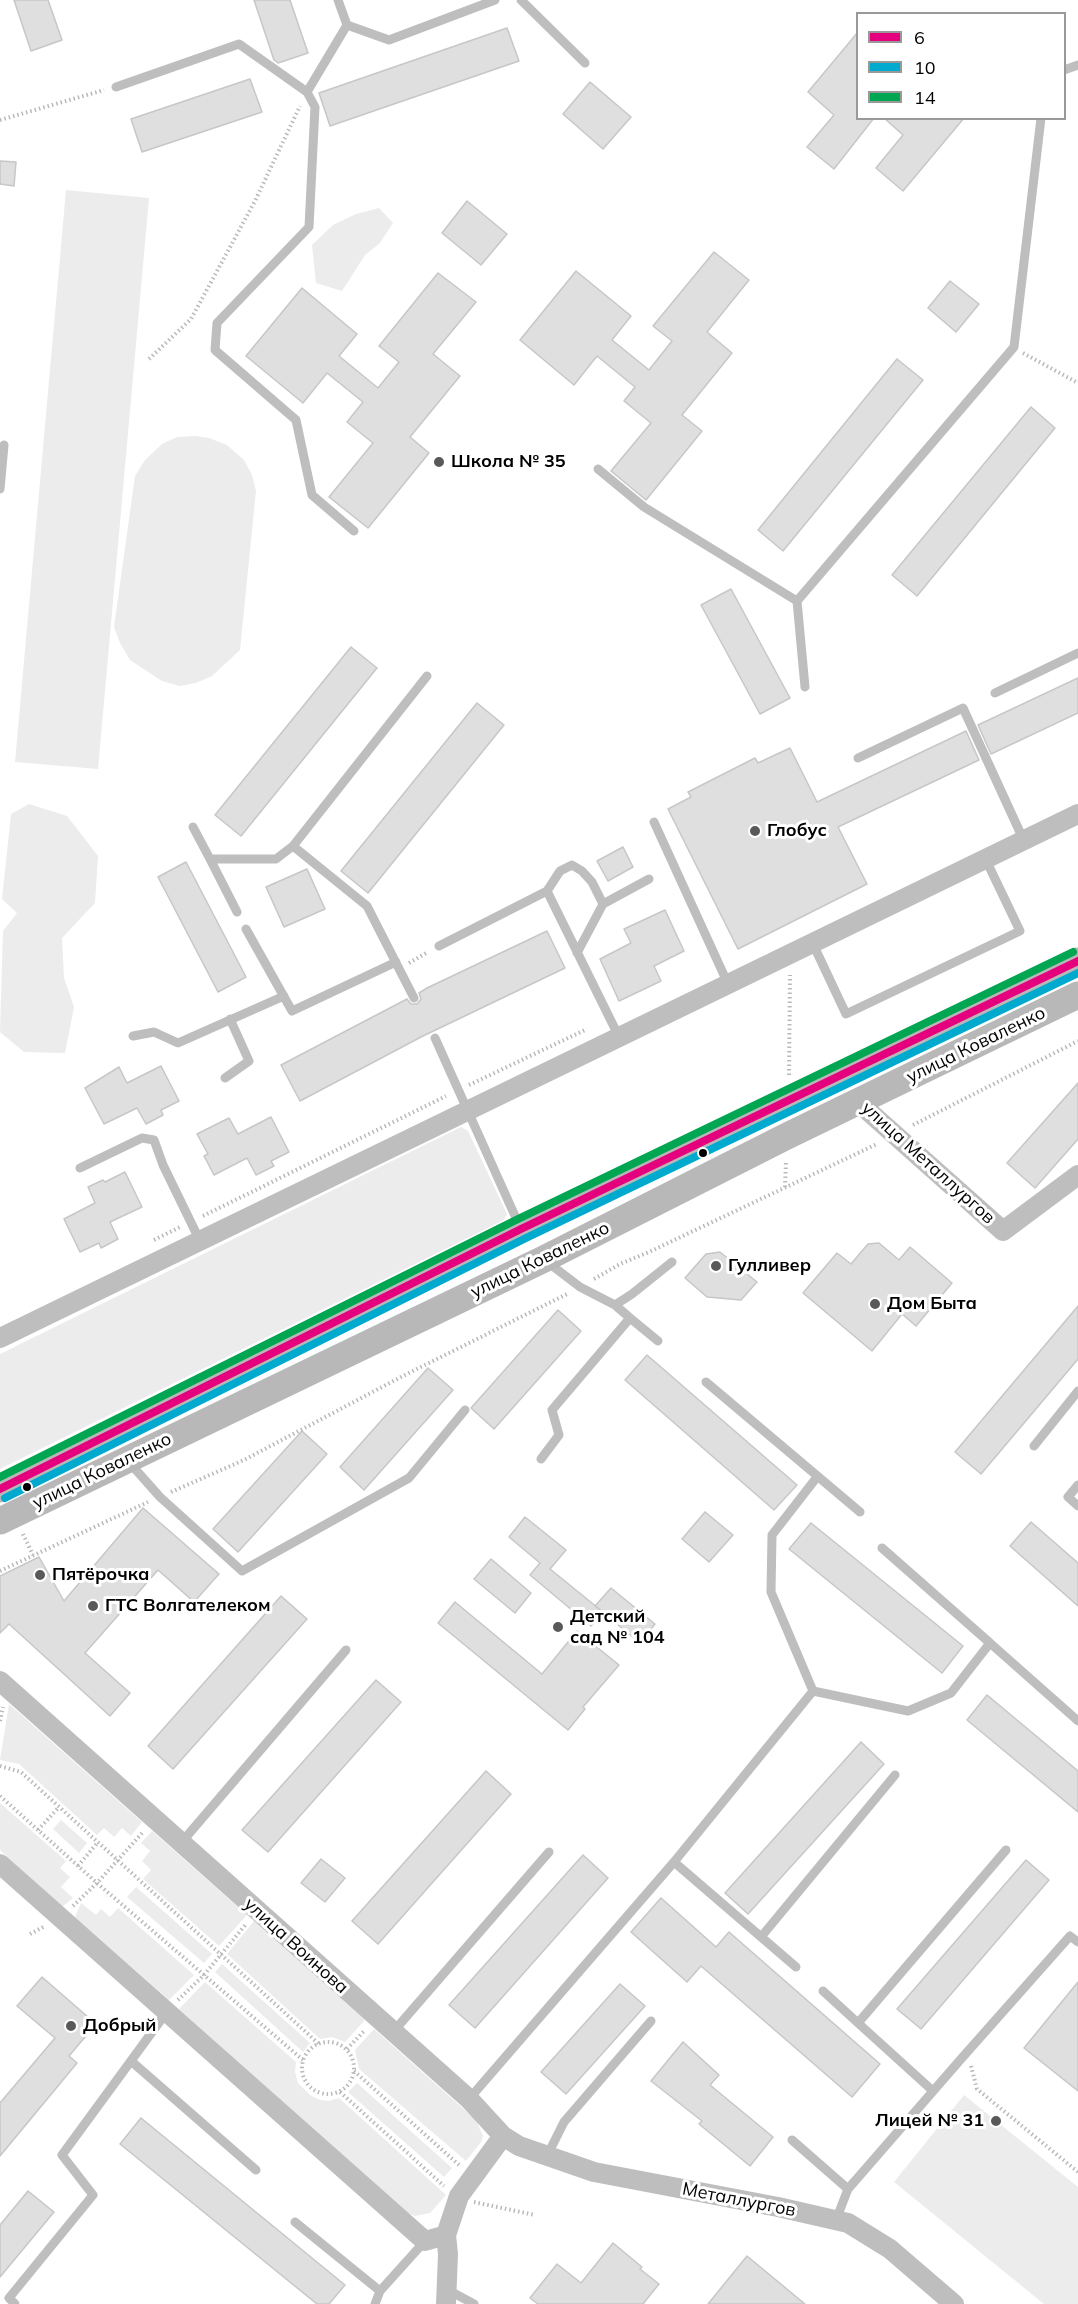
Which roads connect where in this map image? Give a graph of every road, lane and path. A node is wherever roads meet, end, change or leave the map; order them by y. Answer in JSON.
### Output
{"nodes":[{"id":1,"x":338,"y":0,"type":"edge"},
{"id":2,"x":495,"y":0,"type":"edge"},
{"id":3,"x":521,"y":0,"type":"edge"},
{"id":4,"x":347,"y":25,"type":"junction"},
{"id":5,"x":585,"y":63,"type":"dead end"},
{"id":6,"x":116,"y":87,"type":"joint"},
{"id":7,"x":307,"y":92,"type":"junction"},
{"id":8,"x":0,"y":120,"type":"edge"},
{"id":9,"x":1041,"y":120,"type":"edge"},
{"id":10,"x":1014,"y":347,"type":"junction"},
{"id":11,"x":149,"y":359,"type":"dead end"},
{"id":12,"x":1078,"y":383,"type":"edge"},
{"id":13,"x":4,"y":445,"type":"dead end"},
{"id":14,"x":598,"y":469,"type":"dead end"},
{"id":15,"x":0,"y":489,"type":"edge"},
{"id":16,"x":354,"y":531,"type":"dead end"},
{"id":17,"x":797,"y":601,"type":"junction"},
{"id":18,"x":1078,"y":653,"type":"edge"},
{"id":19,"x":427,"y":676,"type":"dead end"},
{"id":20,"x":805,"y":687,"type":"dead end"},
{"id":21,"x":996,"y":693,"type":"dead end"},
{"id":22,"x":858,"y":758,"type":"dead end"},
{"id":23,"x":1078,"y":814,"type":"edge"},
{"id":24,"x":654,"y":822,"type":"dead end"},
{"id":25,"x":193,"y":827,"type":"dead end"},
{"id":26,"x":1024,"y":841,"type":"junction"},
{"id":27,"x":293,"y":846,"type":"junction"},
{"id":28,"x":210,"y":859,"type":"junction"},
{"id":29,"x":986,"y":860,"type":"junction"},
{"id":30,"x":649,"y":879,"type":"dead end"},
{"id":31,"x":547,"y":891,"type":"junction"},
{"id":32,"x":603,"y":904,"type":"junction"},
{"id":33,"x":237,"y":912,"type":"dead end"},
{"id":34,"x":246,"y":928,"type":"dead end"},
{"id":35,"x":813,"y":944,"type":"junction"},
{"id":36,"x":439,"y":946,"type":"joint"},
{"id":37,"x":577,"y":953,"type":"junction"},
{"id":38,"x":790,"y":954,"type":"junction"},
{"id":39,"x":1078,"y":961,"type":"edge"},
{"id":40,"x":397,"y":966,"type":"junction"},
{"id":41,"x":728,"y":984,"type":"junction"},
{"id":42,"x":1078,"y":995,"type":"edge"},
{"id":43,"x":284,"y":996,"type":"junction"},
{"id":44,"x":414,"y":998,"type":"dead end"},
{"id":45,"x":230,"y":1019,"type":"junction"},
{"id":46,"x":133,"y":1036,"type":"dead end"},
{"id":47,"x":618,"y":1037,"type":"junction"},
{"id":48,"x":435,"y":1038,"type":"dead end"},
{"id":49,"x":1078,"y":1041,"type":"edge"},
{"id":50,"x":845,"y":1074,"type":"junction"},
{"id":51,"x":225,"y":1078,"type":"dead end"},
{"id":52,"x":788,"y":1101,"type":"junction"},
{"id":53,"x":858,"y":1102,"type":"junction"},
{"id":54,"x":466,"y":1111,"type":"junction"},
{"id":55,"x":894,"y":1135,"type":"junction"},
{"id":56,"x":787,"y":1136,"type":"junction"},
{"id":57,"x":80,"y":1168,"type":"dead end"},
{"id":58,"x":1078,"y":1175,"type":"edge"},
{"id":59,"x":785,"y":1187,"type":"junction"},
{"id":60,"x":521,"y":1229,"type":"junction"},
{"id":61,"x":200,"y":1240,"type":"junction"},
{"id":62,"x":544,"y":1259,"type":"junction"},
{"id":63,"x":672,"y":1262,"type":"dead end"},
{"id":64,"x":580,"y":1287,"type":"junction"},
{"id":65,"x":615,"y":1305,"type":"junction"},
{"id":66,"x":630,"y":1318,"type":"junction"},
{"id":67,"x":0,"y":1338,"type":"edge"},
{"id":68,"x":657,"y":1341,"type":"dead end"},
{"id":69,"x":706,"y":1382,"type":"dead end"},
{"id":70,"x":1078,"y":1391,"type":"edge"},
{"id":71,"x":465,"y":1410,"type":"dead end"},
{"id":72,"x":114,"y":1433,"type":"junction"},
{"id":73,"x":1034,"y":1446,"type":"dead end"},
{"id":74,"x":542,"y":1459,"type":"dead end"},
{"id":75,"x":126,"y":1460,"type":"junction"},
{"id":76,"x":817,"y":1477,"type":"junction"},
{"id":77,"x":1078,"y":1485,"type":"edge"},
{"id":78,"x":0,"y":1489,"type":"edge"},
{"id":79,"x":160,"y":1497,"type":"junction"},
{"id":80,"x":1078,"y":1506,"type":"edge"},
{"id":81,"x":860,"y":1512,"type":"dead end"},
{"id":82,"x":0,"y":1521,"type":"edge"},
{"id":83,"x":882,"y":1548,"type":"dead end"},
{"id":84,"x":0,"y":1571,"type":"edge"},
{"id":85,"x":990,"y":1643,"type":"junction"},
{"id":86,"x":346,"y":1650,"type":"dead end"},
{"id":87,"x":0,"y":1681,"type":"edge"},
{"id":88,"x":813,"y":1690,"type":"junction"},
{"id":89,"x":1078,"y":1721,"type":"edge"},
{"id":90,"x":0,"y":1766,"type":"edge"},
{"id":91,"x":894,"y":1775,"type":"dead end"},
{"id":92,"x":0,"y":1796,"type":"edge"},
{"id":93,"x":59,"y":1807,"type":"junction"},
{"id":94,"x":155,"y":1819,"type":"junction"},
{"id":95,"x":38,"y":1830,"type":"junction"},
{"id":96,"x":98,"y":1842,"type":"junction"},
{"id":97,"x":181,"y":1843,"type":"junction"},
{"id":98,"x":1006,"y":1850,"type":"dead end"},
{"id":99,"x":549,"y":1852,"type":"dead end"},
{"id":100,"x":117,"y":1861,"type":"junction"},
{"id":101,"x":674,"y":1862,"type":"junction"},
{"id":102,"x":0,"y":1864,"type":"edge"},
{"id":103,"x":78,"y":1866,"type":"junction"},
{"id":104,"x":97,"y":1883,"type":"junction"},
{"id":105,"x":258,"y":1911,"type":"junction"},
{"id":106,"x":60,"y":1918,"type":"junction"},
{"id":107,"x":30,"y":1934,"type":"dead end"},
{"id":108,"x":760,"y":1937,"type":"junction"},
{"id":109,"x":1078,"y":1942,"type":"edge"},
{"id":110,"x":221,"y":1954,"type":"junction"},
{"id":111,"x":796,"y":1967,"type":"dead end"},
{"id":112,"x":204,"y":1975,"type":"junction"},
{"id":113,"x":823,"y":1991,"type":"dead end"},
{"id":114,"x":166,"y":2013,"type":"junction"},
{"id":115,"x":376,"y":2017,"type":"junction"},
{"id":116,"x":651,"y":2021,"type":"dead end"},
{"id":117,"x":858,"y":2023,"type":"junction"},
{"id":118,"x":393,"y":2032,"type":"junction"},
{"id":119,"x":319,"y":2044,"type":"junction"},
{"id":120,"x":347,"y":2049,"type":"junction"},
{"id":121,"x":963,"y":2057,"type":"junction"},
{"id":122,"x":303,"y":2060,"type":"junction"},
{"id":123,"x":131,"y":2061,"type":"junction"},
{"id":124,"x":354,"y":2071,"type":"junction"},
{"id":125,"x":933,"y":2091,"type":"junction"},
{"id":126,"x":340,"y":2092,"type":"junction"},
{"id":127,"x":469,"y":2099,"type":"junction"},
{"id":128,"x":503,"y":2136,"type":"junction"},
{"id":129,"x":792,"y":2140,"type":"dead end"},
{"id":130,"x":548,"y":2156,"type":"junction"},
{"id":131,"x":461,"y":2168,"type":"dead end"},
{"id":132,"x":256,"y":2170,"type":"dead end"},
{"id":133,"x":1078,"y":2172,"type":"edge"},
{"id":134,"x":848,"y":2189,"type":"junction"},
{"id":135,"x":459,"y":2196,"type":"junction"},
{"id":136,"x":535,"y":2215,"type":"dead end"},
{"id":137,"x":836,"y":2220,"type":"junction"},
{"id":138,"x":295,"y":2222,"type":"dead end"},
{"id":139,"x":446,"y":2235,"type":"junction"},
{"id":140,"x":425,"y":2241,"type":"junction"},
{"id":141,"x":380,"y":2291,"type":"junction"},
{"id":142,"x":447,"y":2297,"type":"edge"},
{"id":143,"x":15,"y":2304,"type":"edge"},
{"id":144,"x":375,"y":2304,"type":"edge"},
{"id":145,"x":474,"y":2304,"type":"edge"},
{"id":146,"x":954,"y":2304,"type":"edge"}],
"edges":[{"from":1,"to":4,"type":"lane"},
{"from":2,"to":4,"type":"lane"},
{"from":3,"to":5,"type":"lane"},
{"from":4,"to":7,"type":"lane"},
{"from":6,"to":7,"type":"lane"},
{"from":6,"to":8,"type":"path"},
{"from":7,"to":11,"type":"path"},
{"from":7,"to":16,"type":"lane"},
{"from":9,"to":10,"type":"lane"},
{"from":10,"to":12,"type":"path"},
{"from":10,"to":17,"type":"lane"},
{"from":13,"to":15,"type":"lane"},
{"from":14,"to":17,"type":"lane"},
{"from":17,"to":20,"type":"lane"},
{"from":18,"to":21,"type":"lane"},
{"from":19,"to":27,"type":"lane"},
{"from":22,"to":26,"type":"lane"},
{"from":23,"to":26,"type":"street"},
{"from":24,"to":41,"type":"lane"},
{"from":25,"to":28,"type":"lane"},
{"from":26,"to":29,"type":"street"},
{"from":27,"to":28,"type":"lane"},
{"from":27,"to":40,"type":"lane"},
{"from":28,"to":33,"type":"lane"},
{"from":29,"to":35,"type":"street"},
{"from":29,"to":35,"type":"lane"},
{"from":30,"to":32,"type":"lane"},
{"from":31,"to":32,"type":"lane"},
{"from":31,"to":36,"type":"lane"},
{"from":31,"to":37,"type":"lane"},
{"from":32,"to":37,"type":"lane"},
{"from":34,"to":43,"type":"lane"},
{"from":35,"to":38,"type":"street"},
{"from":36,"to":40,"type":"path"},
{"from":37,"to":47,"type":"lane"},
{"from":38,"to":41,"type":"street"},
{"from":38,"to":52,"type":"path"},
{"from":39,"to":50,"type":"main road","name":"улица Коваленко"},
{"from":40,"to":43,"type":"lane"},
{"from":40,"to":44,"type":"lane"},
{"from":41,"to":47,"type":"street"},
{"from":42,"to":53,"type":"main road","name":"улица Коваленко"},
{"from":43,"to":45,"type":"lane"},
{"from":45,"to":46,"type":"lane"},
{"from":45,"to":51,"type":"lane"},
{"from":47,"to":54,"type":"street"},
{"from":48,"to":54,"type":"lane"},
{"from":49,"to":55,"type":"path"},
{"from":50,"to":52,"type":"main road","name":"улица Коваленко"},
{"from":50,"to":53,"type":"main road","name":"улица Металлургов"},
{"from":52,"to":60,"type":"main road","name":"улица Коваленко"},
{"from":53,"to":55,"type":"street","name":"улица Металлургов"},
{"from":53,"to":56,"type":"main road","name":"улица Коваленко"},
{"from":54,"to":60,"type":"lane"},
{"from":54,"to":61,"type":"street"},
{"from":55,"to":58,"type":"street","name":"улица Металлургов"},
{"from":55,"to":59,"type":"path"},
{"from":56,"to":59,"type":"path"},
{"from":56,"to":62,"type":"main road","name":"улица Коваленко"},
{"from":57,"to":61,"type":"lane"},
{"from":59,"to":64,"type":"path"},
{"from":60,"to":62,"type":"main road"},
{"from":60,"to":72,"type":"main road","name":"улица Коваленко"},
{"from":61,"to":67,"type":"street"},
{"from":62,"to":64,"type":"lane"},
{"from":62,"to":75,"type":"main road","name":"улица Коваленко"},
{"from":63,"to":65,"type":"lane"},
{"from":64,"to":65,"type":"lane"},
{"from":64,"to":79,"type":"path"},
{"from":65,"to":66,"type":"lane"},
{"from":66,"to":68,"type":"lane"},
{"from":66,"to":74,"type":"lane"},
{"from":69,"to":76,"type":"lane"},
{"from":70,"to":73,"type":"lane"},
{"from":71,"to":79,"type":"lane"},
{"from":72,"to":75,"type":"main road"},
{"from":72,"to":78,"type":"main road","name":"улица Коваленко"},
{"from":75,"to":79,"type":"lane"},
{"from":75,"to":82,"type":"main road","name":"улица Коваленко"},
{"from":76,"to":81,"type":"lane"},
{"from":76,"to":88,"type":"lane"},
{"from":77,"to":80,"type":"lane"},
{"from":79,"to":84,"type":"path"},
{"from":83,"to":85,"type":"lane"},
{"from":85,"to":88,"type":"lane"},
{"from":85,"to":89,"type":"lane"},
{"from":86,"to":97,"type":"lane"},
{"from":87,"to":94,"type":"street","name":"улица Воинова"},
{"from":88,"to":101,"type":"lane"},
{"from":90,"to":93,"type":"path"},
{"from":91,"to":108,"type":"lane"},
{"from":92,"to":95,"type":"path"},
{"from":93,"to":95,"type":"path"},
{"from":93,"to":96,"type":"path"},
{"from":94,"to":97,"type":"street","name":"улица Воинова"},
{"from":94,"to":100,"type":"path"},
{"from":95,"to":103,"type":"path"},
{"from":96,"to":100,"type":"path"},
{"from":96,"to":103,"type":"path"},
{"from":97,"to":105,"type":"street","name":"улица Воинова"},
{"from":98,"to":117,"type":"lane"},
{"from":99,"to":118,"type":"lane"},
{"from":100,"to":104,"type":"path"},
{"from":100,"to":110,"type":"path"},
{"from":101,"to":108,"type":"lane"},
{"from":101,"to":127,"type":"lane"},
{"from":102,"to":106,"type":"street"},
{"from":103,"to":104,"type":"path"},
{"from":104,"to":106,"type":"path"},
{"from":104,"to":112,"type":"path"},
{"from":105,"to":110,"type":"path"},
{"from":105,"to":115,"type":"street","name":"улица Воинова"},
{"from":106,"to":107,"type":"path"},
{"from":106,"to":114,"type":"street"},
{"from":108,"to":111,"type":"lane"},
{"from":109,"to":121,"type":"lane"},
{"from":110,"to":112,"type":"path"},
{"from":110,"to":119,"type":"path"},
{"from":112,"to":114,"type":"path"},
{"from":112,"to":122,"type":"path"},
{"from":113,"to":117,"type":"lane"},
{"from":114,"to":123,"type":"lane"},
{"from":114,"to":140,"type":"street"},
{"from":115,"to":118,"type":"street","name":"улица Воинова"},
{"from":115,"to":120,"type":"path"},
{"from":116,"to":130,"type":"lane"},
{"from":117,"to":125,"type":"lane"},
{"from":118,"to":127,"type":"street","name":"улица Воинова"},
{"from":119,"to":120,"type":"path"},
{"from":119,"to":122,"type":"path"},
{"from":120,"to":124,"type":"path"},
{"from":121,"to":125,"type":"lane"},
{"from":121,"to":133,"type":"path"},
{"from":122,"to":126,"type":"path"},
{"from":123,"to":132,"type":"lane"},
{"from":123,"to":143,"type":"lane"},
{"from":124,"to":126,"type":"path"},
{"from":124,"to":131,"type":"path"},
{"from":125,"to":134,"type":"lane"},
{"from":126,"to":135,"type":"path"},
{"from":127,"to":128,"type":"street","name":"улица Воинова"},
{"from":128,"to":130,"type":"street","name":"Металлургов"},
{"from":128,"to":135,"type":"street"},
{"from":129,"to":134,"type":"lane"},
{"from":130,"to":137,"type":"street","name":"Металлургов"},
{"from":134,"to":137,"type":"lane"},
{"from":135,"to":136,"type":"path"},
{"from":135,"to":139,"type":"street"},
{"from":137,"to":146,"type":"street","name":"Металлургов"},
{"from":138,"to":141,"type":"lane"},
{"from":139,"to":140,"type":"street"},
{"from":139,"to":142,"type":"street"},
{"from":140,"to":141,"type":"lane"},
{"from":141,"to":144,"type":"lane"},
{"from":142,"to":145,"type":"lane"}]}
